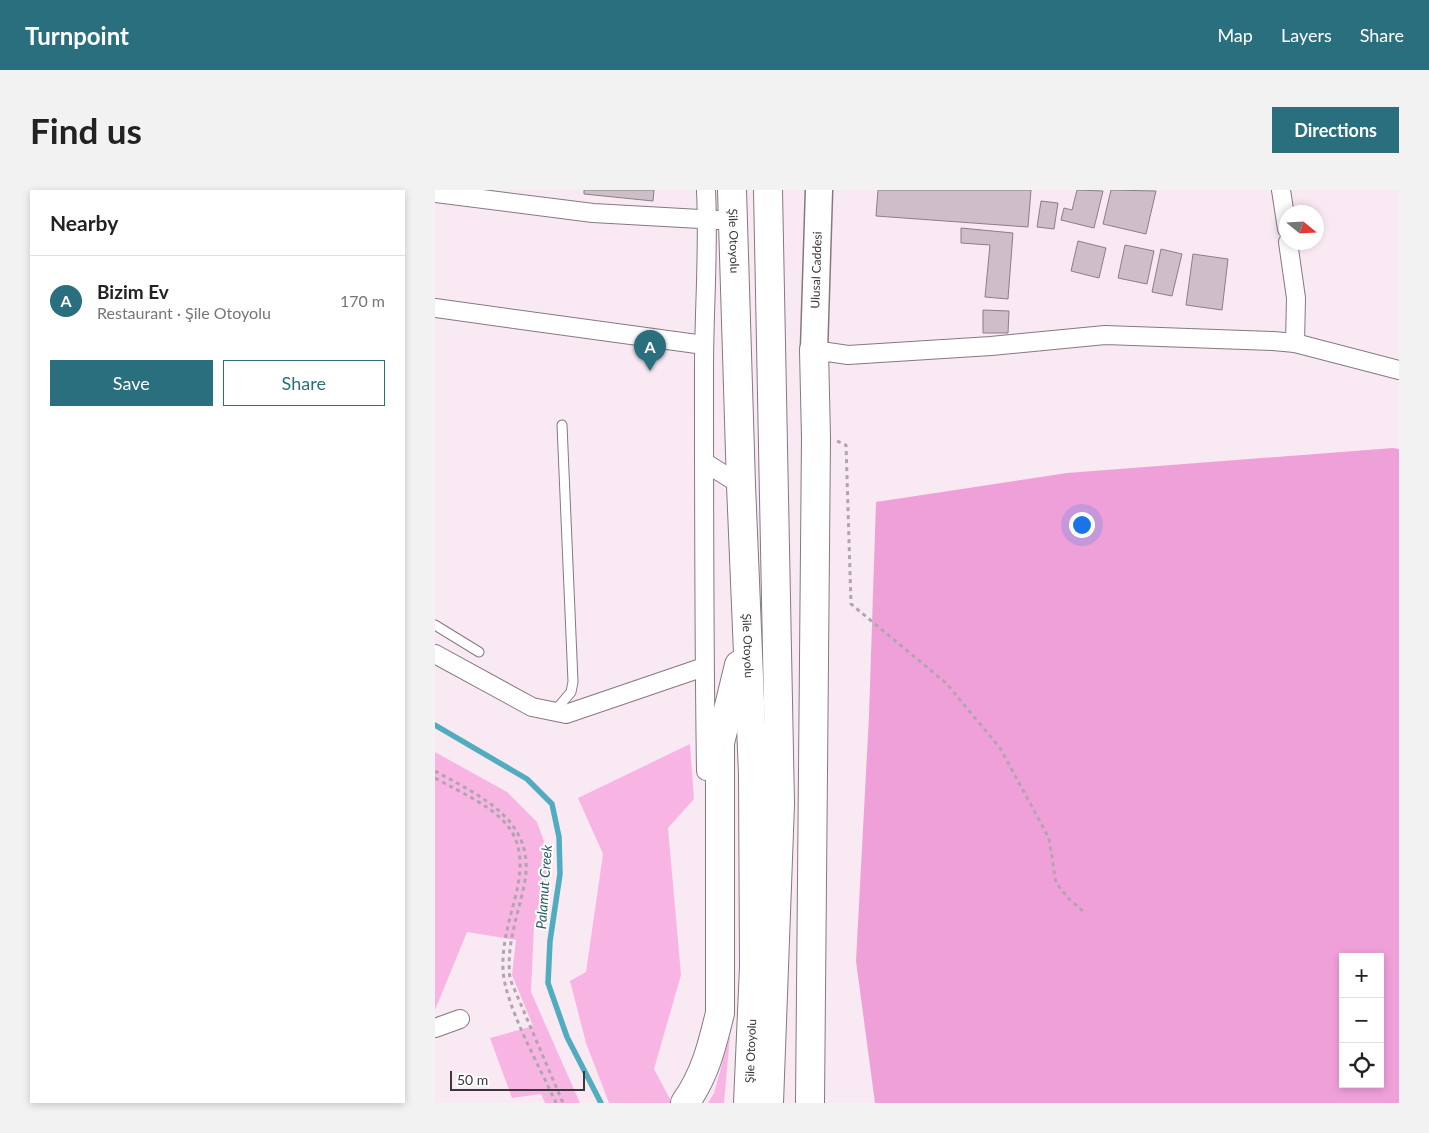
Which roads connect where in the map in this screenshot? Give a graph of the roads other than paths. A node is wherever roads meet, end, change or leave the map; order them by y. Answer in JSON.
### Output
{"nodes":[{"id":1,"x":706,"y":190,"type":"edge"},
{"id":2,"x":732,"y":190,"type":"edge"},
{"id":3,"x":768,"y":190,"type":"edge"},
{"id":4,"x":819,"y":190,"type":"edge"},
{"id":5,"x":1281,"y":190,"type":"edge"},
{"id":6,"x":435,"y":193,"type":"edge"},
{"id":7,"x":1283,"y":205,"type":"edge"},
{"id":8,"x":720,"y":220,"type":"junction"},
{"id":9,"x":1289,"y":250,"type":"edge"},
{"id":10,"x":435,"y":308,"type":"edge"},
{"id":11,"x":1295,"y":343,"type":"junction"},
{"id":12,"x":704,"y":345,"type":"junction"},
{"id":13,"x":814,"y":350,"type":"junction"},
{"id":14,"x":1399,"y":370,"type":"edge"},
{"id":15,"x":562,"y":425,"type":"dead end"},
{"id":16,"x":704,"y":462,"type":"junction"},
{"id":17,"x":741,"y":485,"type":"junction"},
{"id":18,"x":435,"y":625,"type":"edge"},
{"id":19,"x":747,"y":635,"type":"junction"},
{"id":20,"x":479,"y":652,"type":"dead end"},
{"id":21,"x":435,"y":654,"type":"edge"},
{"id":22,"x":705,"y":667,"type":"junction"},
{"id":23,"x":555,"y":711,"type":"junction"},
{"id":24,"x":706,"y":771,"type":"dead end"},
{"id":25,"x":813,"y":896,"type":"junction"},
{"id":26,"x":461,"y":1019,"type":"dead end"},
{"id":27,"x":435,"y":1028,"type":"edge"},
{"id":28,"x":691,"y":1095,"type":"edge"},
{"id":29,"x":748,"y":1103,"type":"edge"},
{"id":30,"x":769,"y":1103,"type":"edge"},
{"id":31,"x":810,"y":1103,"type":"edge"}],
"edges":[{"from":1,"to":8,"type":"street"},
{"from":2,"to":8,"type":"highway","name":"Şile Otoyolu"},
{"from":3,"to":30,"type":"highway","name":"Şile Otoyolu"},
{"from":4,"to":13,"type":"main road","name":"Ulusal Caddesi"},
{"from":5,"to":7,"type":"street"},
{"from":6,"to":8,"type":"street"},
{"from":8,"to":12,"type":"street"},
{"from":8,"to":17,"type":"highway","name":"Şile Otoyolu"},
{"from":9,"to":11,"type":"street"},
{"from":10,"to":12,"type":"street"},
{"from":11,"to":13,"type":"street"},
{"from":11,"to":14,"type":"street"},
{"from":12,"to":16,"type":"street"},
{"from":13,"to":25,"type":"highway"},
{"from":15,"to":23,"type":"lane"},
{"from":16,"to":17,"type":"street"},
{"from":16,"to":22,"type":"street"},
{"from":17,"to":19,"type":"highway","name":"Şile Otoyolu"},
{"from":18,"to":20,"type":"lane"},
{"from":19,"to":28,"type":"highway"},
{"from":19,"to":29,"type":"highway","name":"Şile Otoyolu"},
{"from":21,"to":23,"type":"street"},
{"from":22,"to":23,"type":"street"},
{"from":22,"to":24,"type":"street"},
{"from":25,"to":30,"type":"highway"},
{"from":25,"to":31,"type":"highway"},
{"from":26,"to":27,"type":"street"}]}
